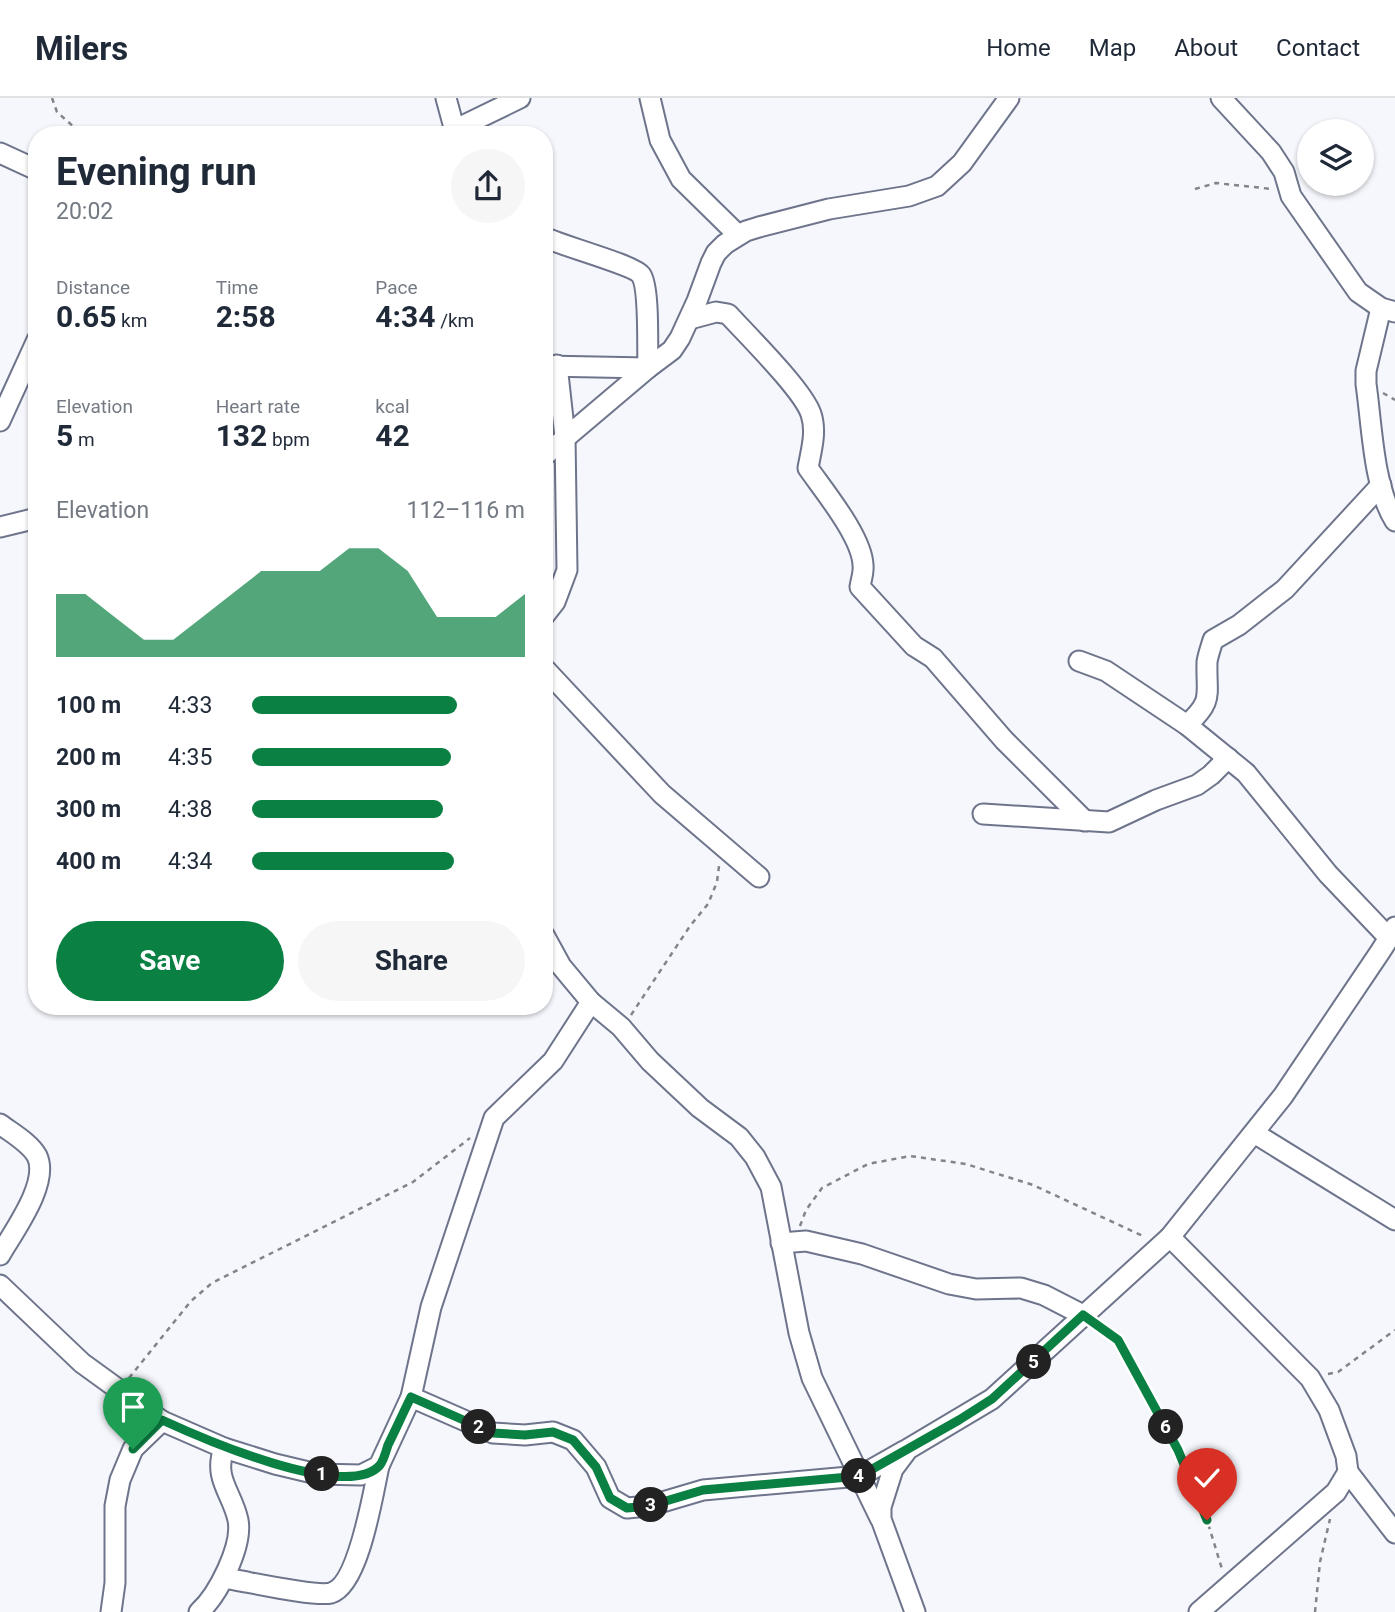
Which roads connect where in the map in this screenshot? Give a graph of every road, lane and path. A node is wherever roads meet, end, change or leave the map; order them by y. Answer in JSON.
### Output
{"nodes":[{"id":1,"x":52,"y":98,"type":"edge"},
{"id":2,"x":446,"y":98,"type":"edge"},
{"id":3,"x":520,"y":98,"type":"edge"},
{"id":4,"x":650,"y":98,"type":"edge"},
{"id":5,"x":1009,"y":98,"type":"edge"},
{"id":6,"x":1221,"y":98,"type":"edge"},
{"id":7,"x":73,"y":126,"type":"edge"},
{"id":8,"x":453,"y":126,"type":"edge"},
{"id":9,"x":466,"y":126,"type":"edge"},
{"id":10,"x":0,"y":153,"type":"edge"},
{"id":11,"x":28,"y":166,"type":"edge"},
{"id":12,"x":1195,"y":189,"type":"dead end"},
{"id":13,"x":1291,"y":196,"type":"junction"},
{"id":14,"x":738,"y":235,"type":"junction"},
{"id":15,"x":553,"y":241,"type":"edge"},
{"id":16,"x":1388,"y":310,"type":"edge"},
{"id":17,"x":690,"y":319,"type":"junction"},
{"id":18,"x":28,"y":360,"type":"edge"},
{"id":19,"x":553,"y":365,"type":"edge"},
{"id":20,"x":648,"y":369,"type":"junction"},
{"id":21,"x":553,"y":375,"type":"edge"},
{"id":22,"x":0,"y":421,"type":"edge"},
{"id":23,"x":565,"y":438,"type":"junction"},
{"id":24,"x":553,"y":448,"type":"edge"},
{"id":25,"x":1381,"y":485,"type":"junction"},
{"id":26,"x":28,"y":520,"type":"edge"},
{"id":27,"x":1395,"y":521,"type":"edge"},
{"id":28,"x":0,"y":527,"type":"edge"},
{"id":29,"x":553,"y":605,"type":"edge"},
{"id":30,"x":1079,"y":661,"type":"dead end"},
{"id":31,"x":553,"y":678,"type":"edge"},
{"id":32,"x":1186,"y":725,"type":"junction"},
{"id":33,"x":1228,"y":758,"type":"junction"},
{"id":34,"x":983,"y":814,"type":"dead end"},
{"id":35,"x":1084,"y":821,"type":"junction"},
{"id":36,"x":719,"y":842,"type":"junction"},
{"id":37,"x":759,"y":877,"type":"dead end"},
{"id":38,"x":1393,"y":933,"type":"edge"},
{"id":39,"x":553,"y":951,"type":"edge"},
{"id":40,"x":591,"y":1002,"type":"junction"},
{"id":41,"x":621,"y":1027,"type":"junction"},
{"id":42,"x":494,"y":1118,"type":"junction"},
{"id":43,"x":0,"y":1124,"type":"edge"},
{"id":44,"x":1254,"y":1133,"type":"junction"},
{"id":45,"x":1395,"y":1220,"type":"edge"},
{"id":46,"x":1165,"y":1242,"type":"junction"},
{"id":47,"x":787,"y":1243,"type":"junction"},
{"id":48,"x":0,"y":1255,"type":"edge"},
{"id":49,"x":0,"y":1285,"type":"edge"},
{"id":50,"x":1083,"y":1315,"type":"junction"},
{"id":51,"x":1395,"y":1330,"type":"edge"},
{"id":52,"x":1310,"y":1377,"type":"junction"},
{"id":53,"x":120,"y":1389,"type":"junction"},
{"id":54,"x":411,"y":1397,"type":"junction"},
{"id":55,"x":162,"y":1420,"type":"junction"},
{"id":56,"x":224,"y":1448,"type":"junction"},
{"id":57,"x":908,"y":1449,"type":"junction"},
{"id":58,"x":379,"y":1466,"type":"junction"},
{"id":59,"x":1348,"y":1472,"type":"junction"},
{"id":60,"x":860,"y":1476,"type":"junction"},
{"id":61,"x":1336,"y":1492,"type":"junction"},
{"id":62,"x":881,"y":1519,"type":"junction"},
{"id":63,"x":1395,"y":1533,"type":"edge"},
{"id":64,"x":224,"y":1577,"type":"junction"},
{"id":65,"x":1227,"y":1586,"type":"junction"},
{"id":66,"x":111,"y":1612,"type":"edge"},
{"id":67,"x":199,"y":1612,"type":"edge"},
{"id":68,"x":915,"y":1612,"type":"edge"},
{"id":69,"x":1199,"y":1612,"type":"edge"},
{"id":70,"x":1315,"y":1612,"type":"edge"}],
"edges":[{"from":1,"to":7,"type":"path"},
{"from":2,"to":8,"type":"street"},
{"from":3,"to":9,"type":"street"},
{"from":4,"to":14,"type":"street"},
{"from":5,"to":14,"type":"street"},
{"from":6,"to":13,"type":"street"},
{"from":10,"to":11,"type":"street"},
{"from":12,"to":13,"type":"path"},
{"from":13,"to":16,"type":"street"},
{"from":14,"to":17,"type":"street"},
{"from":15,"to":20,"type":"street"},
{"from":16,"to":25,"type":"street"},
{"from":17,"to":20,"type":"street"},
{"from":17,"to":35,"type":"street"},
{"from":18,"to":22,"type":"street"},
{"from":19,"to":20,"type":"street"},
{"from":20,"to":23,"type":"street"},
{"from":21,"to":23,"type":"street"},
{"from":23,"to":24,"type":"street"},
{"from":23,"to":29,"type":"street"},
{"from":25,"to":27,"type":"street"},
{"from":25,"to":32,"type":"street"},
{"from":26,"to":28,"type":"street"},
{"from":30,"to":32,"type":"street"},
{"from":31,"to":36,"type":"street"},
{"from":32,"to":33,"type":"street"},
{"from":33,"to":35,"type":"street"},
{"from":33,"to":38,"type":"street"},
{"from":34,"to":35,"type":"street"},
{"from":36,"to":37,"type":"street"},
{"from":36,"to":41,"type":"path"},
{"from":38,"to":44,"type":"street"},
{"from":39,"to":40,"type":"street"},
{"from":40,"to":41,"type":"street"},
{"from":40,"to":42,"type":"street"},
{"from":41,"to":47,"type":"street"},
{"from":42,"to":53,"type":"path"},
{"from":42,"to":54,"type":"street"},
{"from":43,"to":48,"type":"street"},
{"from":44,"to":45,"type":"street"},
{"from":44,"to":46,"type":"street"},
{"from":46,"to":47,"type":"path"},
{"from":46,"to":50,"type":"street"},
{"from":46,"to":52,"type":"street"},
{"from":47,"to":50,"type":"street"},
{"from":47,"to":60,"type":"street"},
{"from":49,"to":53,"type":"street"},
{"from":50,"to":57,"type":"street"},
{"from":50,"to":65,"type":"path"},
{"from":51,"to":52,"type":"path"},
{"from":52,"to":59,"type":"street"},
{"from":53,"to":55,"type":"street"},
{"from":54,"to":58,"type":"street"},
{"from":54,"to":60,"type":"street"},
{"from":55,"to":56,"type":"street"},
{"from":55,"to":66,"type":"street"},
{"from":56,"to":58,"type":"street"},
{"from":56,"to":64,"type":"street"},
{"from":57,"to":60,"type":"street"},
{"from":57,"to":62,"type":"street"},
{"from":58,"to":64,"type":"street"},
{"from":59,"to":61,"type":"street"},
{"from":59,"to":63,"type":"street"},
{"from":60,"to":62,"type":"street"},
{"from":61,"to":65,"type":"street"},
{"from":61,"to":70,"type":"path"},
{"from":62,"to":68,"type":"street"},
{"from":64,"to":67,"type":"street"},
{"from":65,"to":69,"type":"street"}]}
